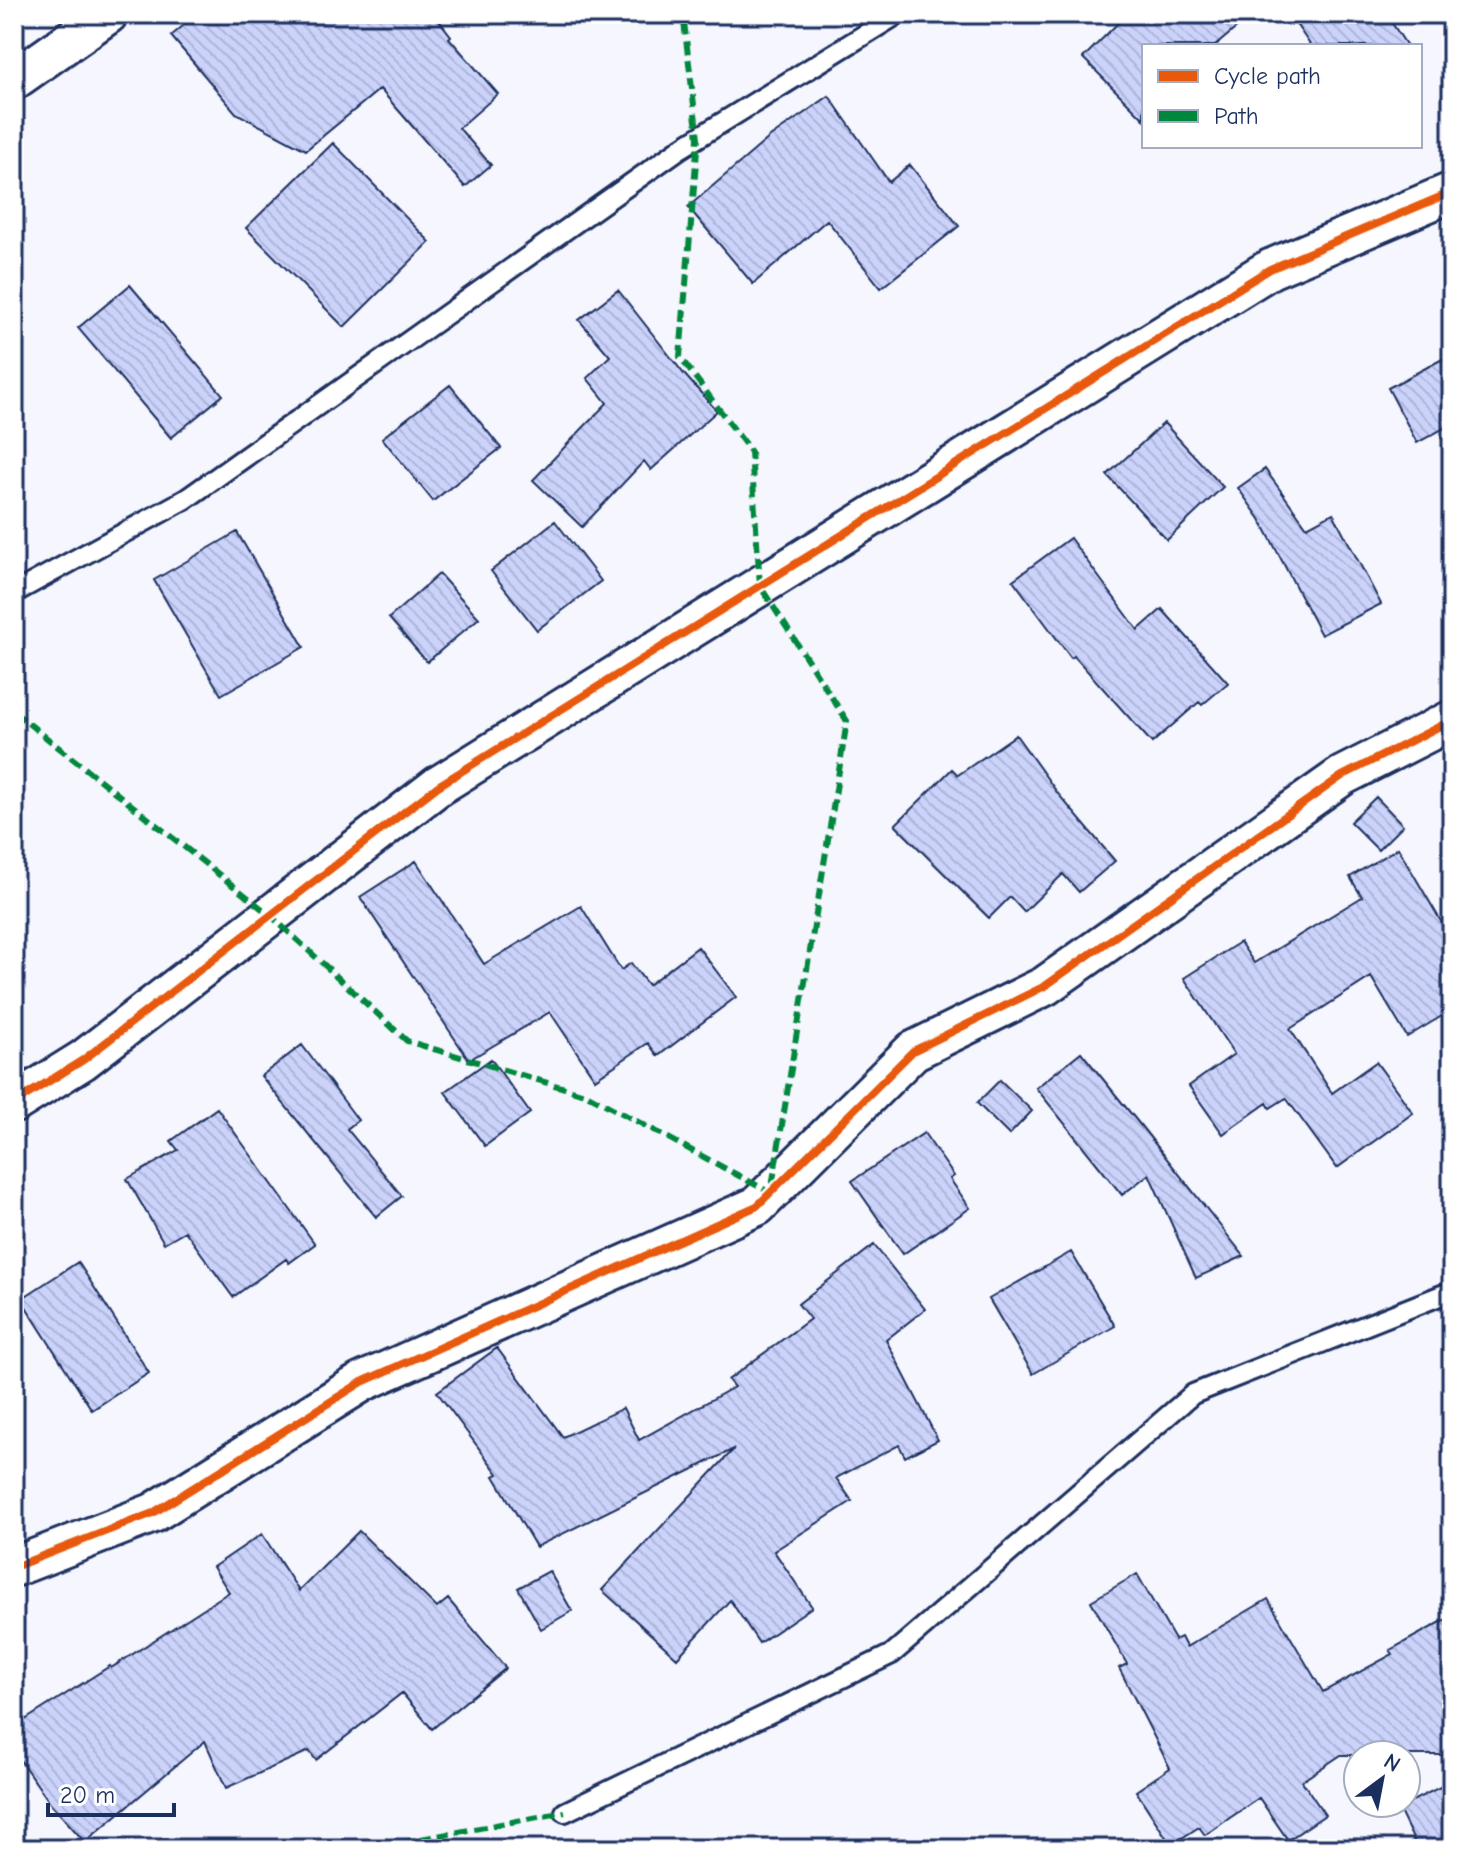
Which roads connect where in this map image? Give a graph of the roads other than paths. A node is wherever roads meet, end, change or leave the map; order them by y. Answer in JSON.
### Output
{"nodes":[{"id":1,"x":108,"y":14,"type":"edge"},
{"id":2,"x":898,"y":14,"type":"edge"},
{"id":3,"x":14,"y":80,"type":"edge"},
{"id":4,"x":1452,"y":192,"type":"edge"},
{"id":5,"x":14,"y":593,"type":"edge"},
{"id":6,"x":1452,"y":720,"type":"edge"},
{"id":7,"x":14,"y":1103,"type":"edge"},
{"id":8,"x":1452,"y":1291,"type":"edge"},
{"id":9,"x":14,"y":1567,"type":"edge"},
{"id":10,"x":565,"y":1812,"type":"dead end"}],
"edges":[{"from":1,"to":3,"type":"street"},
{"from":2,"to":5,"type":"lane"},
{"from":4,"to":7,"type":"street"},
{"from":6,"to":9,"type":"street"},
{"from":8,"to":10,"type":"lane"}]}
